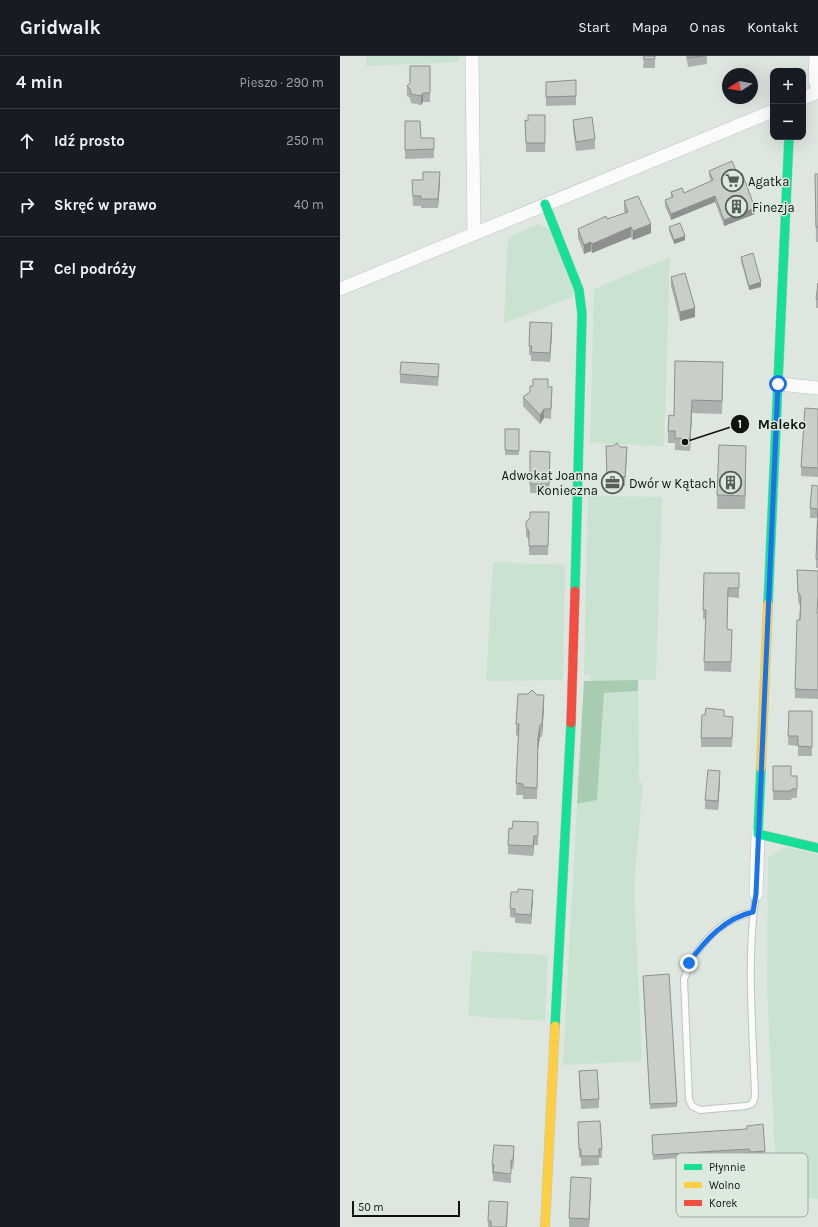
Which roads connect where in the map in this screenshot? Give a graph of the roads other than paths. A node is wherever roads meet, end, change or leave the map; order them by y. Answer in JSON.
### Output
{"nodes":[{"id":1,"x":472,"y":56,"type":"edge"},
{"id":2,"x":816,"y":56,"type":"edge"},
{"id":3,"x":818,"y":91,"type":"edge"},
{"id":4,"x":806,"y":97,"type":"edge"},
{"id":5,"x":770,"y":112,"type":"edge"},
{"id":6,"x":789,"y":140,"type":"edge"},
{"id":7,"x":545,"y":204,"type":"junction"},
{"id":8,"x":474,"y":234,"type":"junction"},
{"id":9,"x":340,"y":289,"type":"edge"},
{"id":10,"x":778,"y":384,"type":"junction"},
{"id":11,"x":818,"y":388,"type":"edge"},
{"id":12,"x":758,"y":834,"type":"junction"},
{"id":13,"x":818,"y":848,"type":"edge"},
{"id":14,"x":756,"y":894,"type":"joint"},
{"id":15,"x":753,"y":912,"type":"junction"},
{"id":16,"x":545,"y":1227,"type":"edge"}],
"edges":[{"from":1,"to":8,"type":"street"},
{"from":2,"to":3,"type":"street"},
{"from":3,"to":4,"type":"street"},
{"from":5,"to":7,"type":"street"},
{"from":6,"to":10,"type":"street"},
{"from":7,"to":8,"type":"street"},
{"from":7,"to":16,"type":"street"},
{"from":8,"to":9,"type":"street"},
{"from":10,"to":11,"type":"street"},
{"from":10,"to":12,"type":"street"},
{"from":12,"to":13,"type":"street"},
{"from":12,"to":14,"type":"street"},
{"from":14,"to":15,"type":"lane"},
{"from":15,"to":15,"type":"lane"}]}
